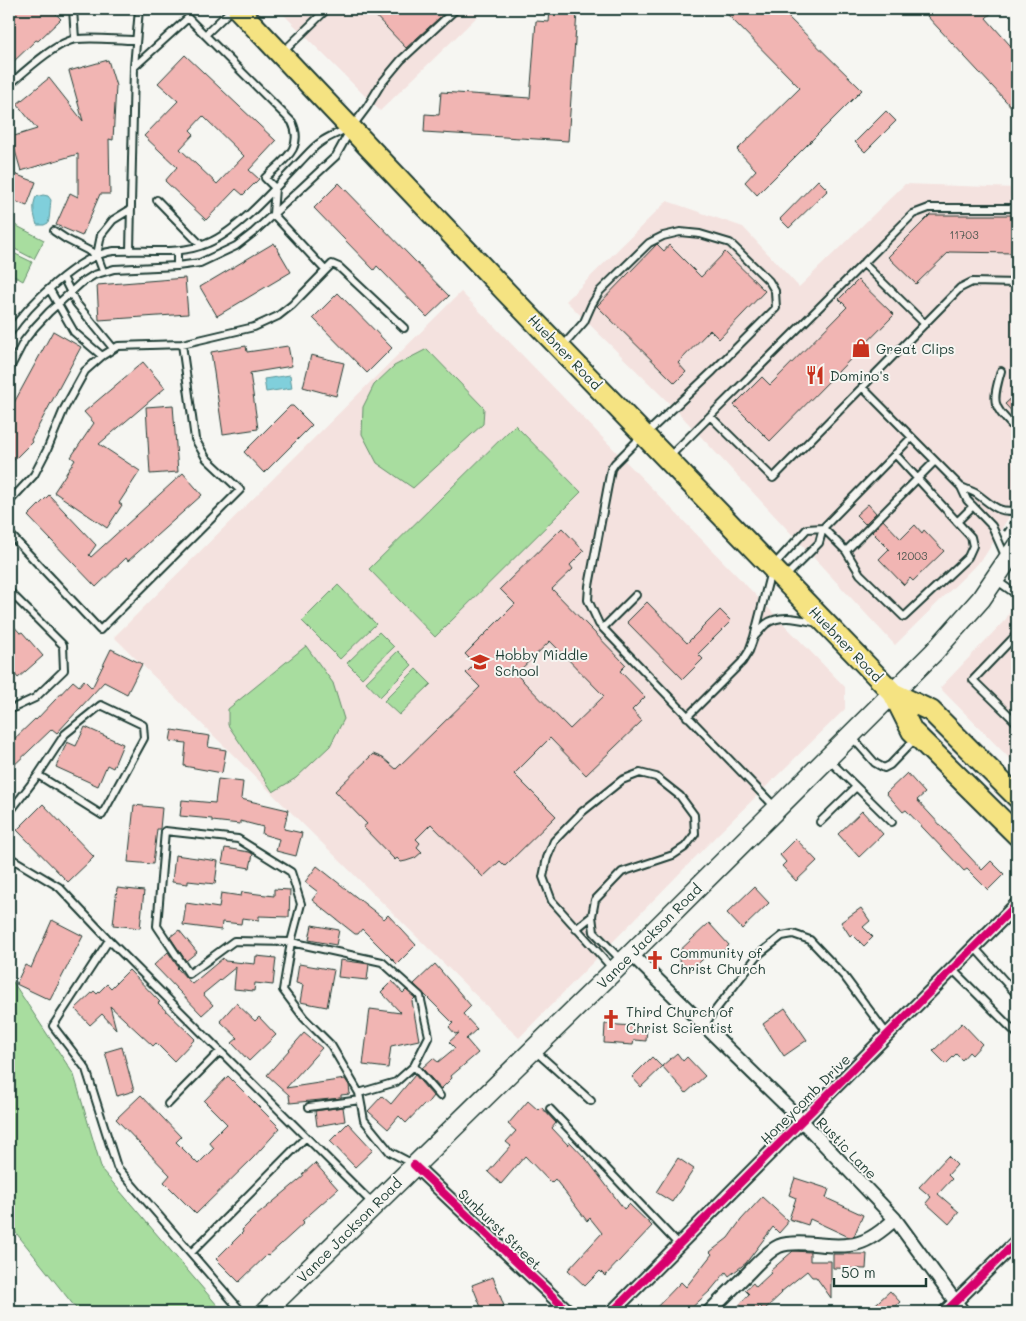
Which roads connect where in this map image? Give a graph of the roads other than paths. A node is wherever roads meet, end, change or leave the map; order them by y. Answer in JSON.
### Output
{"nodes":[{"id":1,"x":73,"y":9,"type":"edge"},
{"id":2,"x":139,"y":9,"type":"edge"},
{"id":3,"x":232,"y":9,"type":"edge"},
{"id":4,"x":238,"y":9,"type":"edge"},
{"id":5,"x":327,"y":9,"type":"edge"},
{"id":6,"x":456,"y":9,"type":"edge"},
{"id":7,"x":205,"y":35,"type":"junction"},
{"id":8,"x":75,"y":39,"type":"junction"},
{"id":9,"x":136,"y":40,"type":"junction"},
{"id":10,"x":281,"y":54,"type":"junction"},
{"id":11,"x":134,"y":67,"type":"junction"},
{"id":12,"x":9,"y":85,"type":"edge"},
{"id":13,"x":352,"y":127,"type":"junction"},
{"id":14,"x":275,"y":188,"type":"junction"},
{"id":15,"x":157,"y":200,"type":"dead end"},
{"id":16,"x":1017,"y":208,"type":"edge"},
{"id":17,"x":130,"y":209,"type":"junction"},
{"id":18,"x":273,"y":214,"type":"junction"},
{"id":19,"x":54,"y":231,"type":"dead end"},
{"id":20,"x":201,"y":245,"type":"junction"},
{"id":21,"x":130,"y":251,"type":"junction"},
{"id":22,"x":177,"y":251,"type":"junction"},
{"id":23,"x":97,"y":255,"type":"junction"},
{"id":24,"x":864,"y":263,"type":"junction"},
{"id":25,"x":177,"y":266,"type":"junction"},
{"id":26,"x":325,"y":270,"type":"junction"},
{"id":27,"x":103,"y":271,"type":"junction"},
{"id":28,"x":63,"y":277,"type":"junction"},
{"id":29,"x":1017,"y":283,"type":"edge"},
{"id":30,"x":50,"y":290,"type":"junction"},
{"id":31,"x":70,"y":292,"type":"junction"},
{"id":32,"x":58,"y":304,"type":"junction"},
{"id":33,"x":925,"y":324,"type":"junction"},
{"id":34,"x":404,"y":328,"type":"dead end"},
{"id":35,"x":9,"y":334,"type":"edge"},
{"id":36,"x":182,"y":344,"type":"junction"},
{"id":37,"x":113,"y":348,"type":"junction"},
{"id":38,"x":560,"y":348,"type":"junction"},
{"id":39,"x":102,"y":356,"type":"junction"},
{"id":40,"x":9,"y":370,"type":"edge"},
{"id":41,"x":1001,"y":371,"type":"dead end"},
{"id":42,"x":862,"y":387,"type":"junction"},
{"id":43,"x":710,"y":416,"type":"junction"},
{"id":44,"x":1017,"y":431,"type":"edge"},
{"id":45,"x":644,"y":435,"type":"junction"},
{"id":46,"x":911,"y":438,"type":"junction"},
{"id":47,"x":895,"y":454,"type":"junction"},
{"id":48,"x":667,"y":459,"type":"junction"},
{"id":49,"x":936,"y":461,"type":"junction"},
{"id":50,"x":918,"y":479,"type":"junction"},
{"id":51,"x":961,"y":487,"type":"junction"},
{"id":52,"x":9,"y":502,"type":"edge"},
{"id":53,"x":973,"y":506,"type":"junction"},
{"id":54,"x":1016,"y":513,"type":"edge"},
{"id":55,"x":958,"y":522,"type":"junction"},
{"id":56,"x":823,"y":528,"type":"junction"},
{"id":57,"x":9,"y":533,"type":"edge"},
{"id":58,"x":1017,"y":546,"type":"edge"},
{"id":59,"x":846,"y":551,"type":"junction"},
{"id":60,"x":1007,"y":562,"type":"junction"},
{"id":61,"x":777,"y":573,"type":"junction"},
{"id":62,"x":995,"y":579,"type":"junction"},
{"id":63,"x":9,"y":591,"type":"edge"},
{"id":64,"x":636,"y":595,"type":"dead end"},
{"id":65,"x":1017,"y":595,"type":"edge"},
{"id":66,"x":827,"y":624,"type":"junction"},
{"id":67,"x":603,"y":628,"type":"junction"},
{"id":68,"x":1017,"y":634,"type":"edge"},
{"id":69,"x":754,"y":637,"type":"junction"},
{"id":70,"x":893,"y":693,"type":"junction"},
{"id":71,"x":9,"y":710,"type":"edge"},
{"id":72,"x":688,"y":716,"type":"junction"},
{"id":73,"x":1017,"y":723,"type":"edge"},
{"id":74,"x":850,"y":735,"type":"junction"},
{"id":75,"x":918,"y":736,"type":"junction"},
{"id":76,"x":827,"y":758,"type":"junction"},
{"id":77,"x":38,"y":775,"type":"junction"},
{"id":78,"x":856,"y":787,"type":"junction"},
{"id":79,"x":1017,"y":796,"type":"edge"},
{"id":80,"x":776,"y":809,"type":"junction"},
{"id":81,"x":9,"y":813,"type":"edge"},
{"id":82,"x":820,"y":822,"type":"dead end"},
{"id":83,"x":892,"y":822,"type":"dead end"},
{"id":84,"x":1017,"y":835,"type":"edge"},
{"id":85,"x":9,"y":857,"type":"edge"},
{"id":86,"x":1017,"y":904,"type":"edge"},
{"id":87,"x":592,"y":916,"type":"junction"},
{"id":88,"x":576,"y":929,"type":"junction"},
{"id":89,"x":109,"y":940,"type":"junction"},
{"id":90,"x":291,"y":942,"type":"junction"},
{"id":91,"x":974,"y":947,"type":"junction"},
{"id":92,"x":623,"y":962,"type":"junction"},
{"id":93,"x":952,"y":969,"type":"junction"},
{"id":94,"x":1017,"y":995,"type":"edge"},
{"id":95,"x":704,"y":1025,"type":"junction"},
{"id":96,"x":887,"y":1034,"type":"junction"},
{"id":97,"x":1017,"y":1034,"type":"edge"},
{"id":98,"x":533,"y":1049,"type":"junction"},
{"id":99,"x":220,"y":1051,"type":"junction"},
{"id":100,"x":414,"y":1066,"type":"junction"},
{"id":101,"x":359,"y":1096,"type":"junction"},
{"id":102,"x":440,"y":1096,"type":"dead end"},
{"id":103,"x":591,"y":1100,"type":"dead end"},
{"id":104,"x":168,"y":1104,"type":"dead end"},
{"id":105,"x":309,"y":1107,"type":"dead end"},
{"id":106,"x":550,"y":1109,"type":"dead end"},
{"id":107,"x":801,"y":1120,"type":"junction"},
{"id":108,"x":306,"y":1137,"type":"junction"},
{"id":109,"x":414,"y":1165,"type":"junction"},
{"id":110,"x":374,"y":1205,"type":"junction"},
{"id":111,"x":895,"y":1219,"type":"junction"},
{"id":112,"x":1017,"y":1241,"type":"edge"},
{"id":113,"x":678,"y":1244,"type":"junction"},
{"id":114,"x":191,"y":1253,"type":"junction"},
{"id":115,"x":959,"y":1307,"type":"edge"},
{"id":116,"x":242,"y":1312,"type":"edge"},
{"id":117,"x":265,"y":1312,"type":"edge"},
{"id":118,"x":569,"y":1312,"type":"edge"},
{"id":119,"x":612,"y":1312,"type":"edge"},
{"id":120,"x":709,"y":1312,"type":"edge"},
{"id":121,"x":945,"y":1312,"type":"edge"}],
"edges":[{"from":1,"to":8,"type":"lane"},
{"from":2,"to":9,"type":"lane"},
{"from":3,"to":7,"type":"lane"},
{"from":4,"to":10,"type":"main road","name":"Huebner Road"},
{"from":5,"to":10,"type":"lane"},
{"from":6,"to":13,"type":"lane"},
{"from":7,"to":11,"type":"lane"},
{"from":7,"to":14,"type":"lane"},
{"from":8,"to":9,"type":"lane"},
{"from":8,"to":12,"type":"lane"},
{"from":9,"to":11,"type":"lane"},
{"from":10,"to":13,"type":"main road","name":"Huebner Road"},
{"from":11,"to":17,"type":"lane"},
{"from":13,"to":14,"type":"lane"},
{"from":13,"to":18,"type":"lane"},
{"from":13,"to":38,"type":"main road","name":"Huebner Road"},
{"from":14,"to":18,"type":"lane"},
{"from":14,"to":20,"type":"lane"},
{"from":15,"to":20,"type":"lane"},
{"from":16,"to":24,"type":"lane"},
{"from":17,"to":21,"type":"lane"},
{"from":17,"to":23,"type":"lane"},
{"from":18,"to":25,"type":"lane"},
{"from":18,"to":26,"type":"lane"},
{"from":19,"to":23,"type":"lane"},
{"from":20,"to":22,"type":"lane"},
{"from":21,"to":22,"type":"lane"},
{"from":21,"to":23,"type":"lane"},
{"from":22,"to":25,"type":"lane"},
{"from":23,"to":27,"type":"lane"},
{"from":23,"to":28,"type":"lane"},
{"from":24,"to":33,"type":"lane"},
{"from":24,"to":43,"type":"lane"},
{"from":25,"to":27,"type":"lane"},
{"from":26,"to":34,"type":"lane"},
{"from":26,"to":36,"type":"lane"},
{"from":27,"to":31,"type":"lane"},
{"from":28,"to":30,"type":"lane"},
{"from":28,"to":31,"type":"lane"},
{"from":29,"to":33,"type":"lane"},
{"from":30,"to":32,"type":"lane"},
{"from":30,"to":35,"type":"lane"},
{"from":31,"to":32,"type":"lane"},
{"from":31,"to":37,"type":"lane"},
{"from":32,"to":39,"type":"lane"},
{"from":32,"to":40,"type":"lane"},
{"from":33,"to":42,"type":"lane"},
{"from":36,"to":37,"type":"lane"},
{"from":36,"to":57,"type":"lane"},
{"from":37,"to":39,"type":"lane"},
{"from":38,"to":45,"type":"main road","name":"Huebner Road"},
{"from":38,"to":45,"type":"lane"},
{"from":39,"to":52,"type":"lane"},
{"from":41,"to":44,"type":"lane"},
{"from":42,"to":43,"type":"lane"},
{"from":42,"to":46,"type":"lane"},
{"from":43,"to":48,"type":"lane"},
{"from":45,"to":48,"type":"main road","name":"Huebner Road"},
{"from":45,"to":67,"type":"lane"},
{"from":46,"to":47,"type":"lane"},
{"from":46,"to":49,"type":"lane"},
{"from":47,"to":50,"type":"lane"},
{"from":47,"to":56,"type":"lane"},
{"from":48,"to":61,"type":"main road","name":"Huebner Road"},
{"from":49,"to":50,"type":"lane"},
{"from":49,"to":51,"type":"lane"},
{"from":50,"to":55,"type":"lane"},
{"from":50,"to":59,"type":"lane"},
{"from":51,"to":53,"type":"lane"},
{"from":51,"to":54,"type":"lane"},
{"from":53,"to":55,"type":"lane"},
{"from":53,"to":60,"type":"lane"},
{"from":55,"to":59,"type":"lane"},
{"from":56,"to":59,"type":"lane"},
{"from":56,"to":61,"type":"lane"},
{"from":56,"to":61,"type":"lane"},
{"from":58,"to":60,"type":"main road","name":"Vance Jackson Road"},
{"from":60,"to":62,"type":"main road","name":"Vance Jackson Road"},
{"from":61,"to":66,"type":"main road","name":"Huebner Road"},
{"from":61,"to":69,"type":"lane"},
{"from":62,"to":65,"type":"lane"},
{"from":62,"to":70,"type":"main road","name":"Vance Jackson Road"},
{"from":63,"to":71,"type":"lane"},
{"from":64,"to":67,"type":"lane"},
{"from":66,"to":69,"type":"lane"},
{"from":66,"to":70,"type":"main road","name":"Huebner Road"},
{"from":67,"to":72,"type":"lane"},
{"from":68,"to":73,"type":"lane"},
{"from":69,"to":72,"type":"lane"},
{"from":70,"to":74,"type":"main road","name":"Vance Jackson Road"},
{"from":70,"to":75,"type":"main road","name":"Huebner Road"},
{"from":70,"to":79,"type":"main road","name":"Huebner Road"},
{"from":72,"to":80,"type":"lane"},
{"from":74,"to":75,"type":"lane"},
{"from":74,"to":76,"type":"main road","name":"Vance Jackson Road"},
{"from":75,"to":84,"type":"main road","name":"Huebner Road"},
{"from":76,"to":78,"type":"lane"},
{"from":76,"to":80,"type":"main road","name":"Vance Jackson Road"},
{"from":77,"to":77,"type":"lane"},
{"from":77,"to":81,"type":"lane"},
{"from":78,"to":82,"type":"lane"},
{"from":78,"to":83,"type":"lane"},
{"from":80,"to":92,"type":"main road","name":"Vance Jackson Road"},
{"from":85,"to":89,"type":"lane"},
{"from":86,"to":91,"type":"street","name":"Honeycomb Drive"},
{"from":87,"to":88,"type":"lane"},
{"from":87,"to":88,"type":"lane"},
{"from":87,"to":92,"type":"lane"},
{"from":88,"to":92,"type":"lane"},
{"from":89,"to":99,"type":"lane"},
{"from":89,"to":114,"type":"lane"},
{"from":90,"to":90,"type":"lane"},
{"from":90,"to":100,"type":"lane"},
{"from":90,"to":101,"type":"lane"},
{"from":91,"to":93,"type":"street","name":"Honeycomb Drive"},
{"from":91,"to":94,"type":"lane"},
{"from":92,"to":95,"type":"street","name":"Rustic Lane"},
{"from":92,"to":98,"type":"main road","name":"Vance Jackson Road"},
{"from":93,"to":96,"type":"street","name":"Honeycomb Drive"},
{"from":93,"to":97,"type":"lane"},
{"from":95,"to":96,"type":"lane"},
{"from":95,"to":107,"type":"street","name":"Rustic Lane"},
{"from":96,"to":107,"type":"street","name":"Honeycomb Drive"},
{"from":98,"to":103,"type":"lane"},
{"from":98,"to":109,"type":"main road","name":"Vance Jackson Road"},
{"from":99,"to":104,"type":"lane"},
{"from":99,"to":108,"type":"lane"},
{"from":100,"to":101,"type":"lane"},
{"from":100,"to":102,"type":"lane"},
{"from":101,"to":105,"type":"lane"},
{"from":101,"to":109,"type":"lane"},
{"from":106,"to":113,"type":"lane"},
{"from":107,"to":111,"type":"street","name":"Rustic Lane"},
{"from":107,"to":113,"type":"street","name":"Honeycomb Drive"},
{"from":108,"to":110,"type":"lane"},
{"from":108,"to":114,"type":"lane"},
{"from":109,"to":110,"type":"main road","name":"Vance Jackson Road"},
{"from":109,"to":118,"type":"street","name":"Sunburst Street"},
{"from":110,"to":117,"type":"main road","name":"Vance Jackson Road"},
{"from":111,"to":115,"type":"street","name":"Rustic Lane"},
{"from":111,"to":120,"type":"street"},
{"from":112,"to":115,"type":"street"},
{"from":113,"to":119,"type":"street","name":"Honeycomb Drive"},
{"from":114,"to":116,"type":"lane"},
{"from":115,"to":121,"type":"street"}]}
